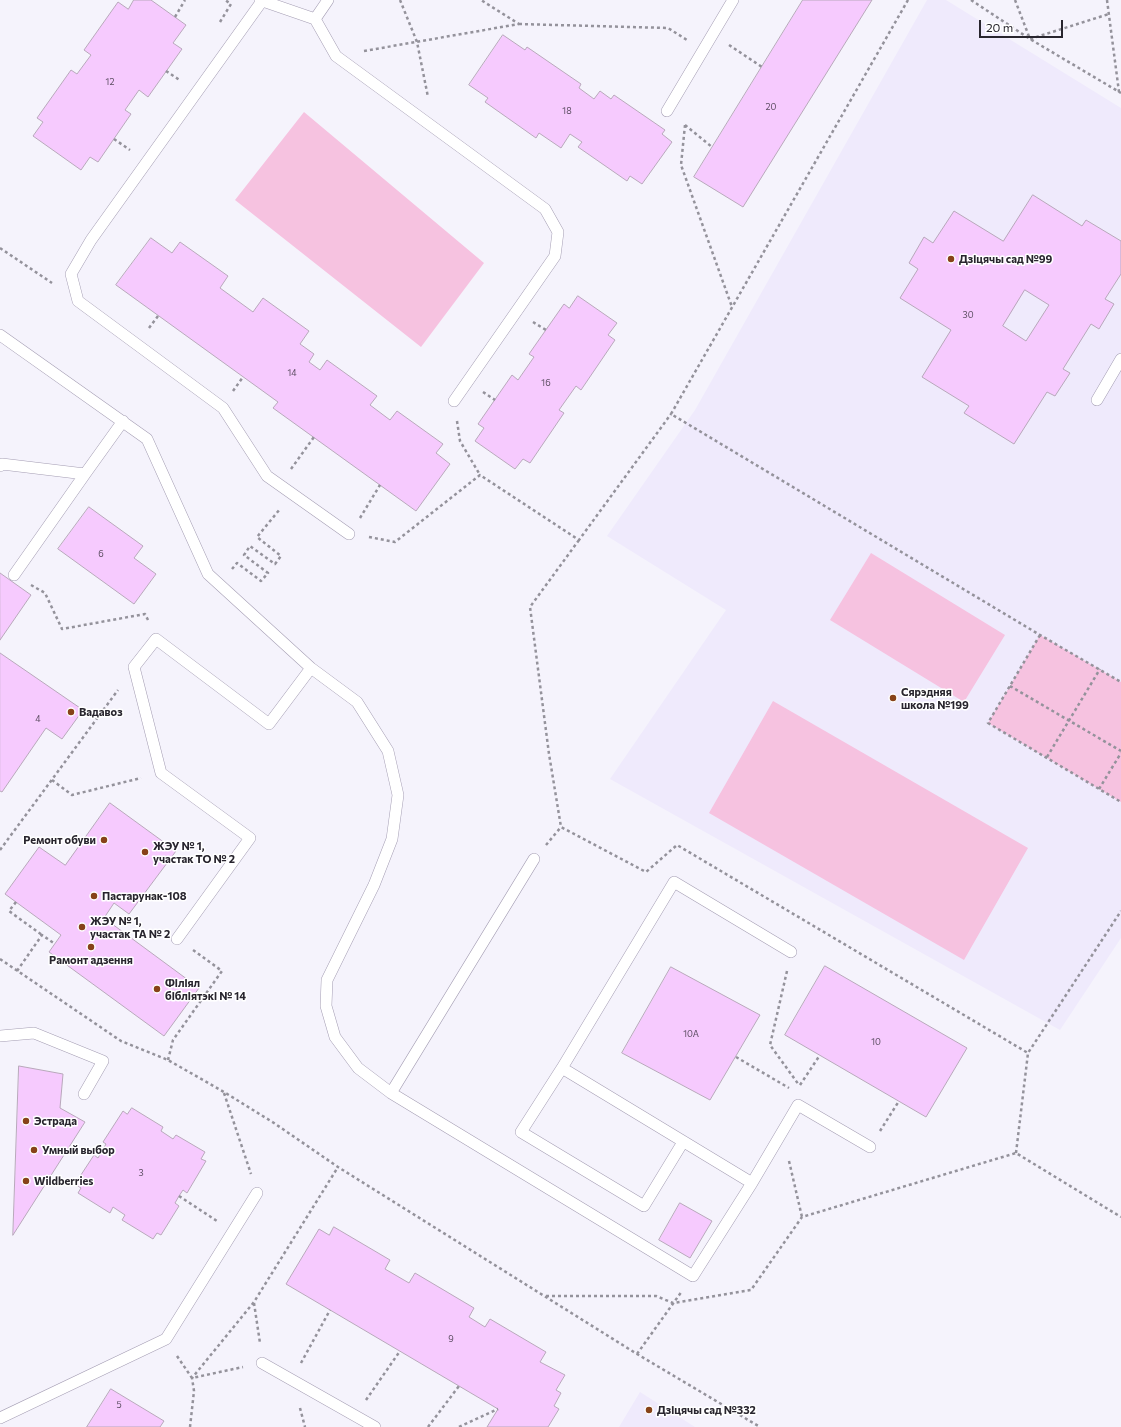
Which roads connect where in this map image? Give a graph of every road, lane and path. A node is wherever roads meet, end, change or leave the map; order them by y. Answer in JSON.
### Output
{"nodes":[{"id":1,"x":185,"y":0,"type":"edge"},
{"id":2,"x":261,"y":0,"type":"edge"},
{"id":3,"x":328,"y":0,"type":"edge"},
{"id":4,"x":400,"y":0,"type":"edge"},
{"id":5,"x":481,"y":0,"type":"edge"},
{"id":6,"x":733,"y":0,"type":"edge"},
{"id":7,"x":908,"y":0,"type":"edge"},
{"id":8,"x":971,"y":0,"type":"edge"},
{"id":9,"x":1015,"y":0,"type":"edge"},
{"id":10,"x":1107,"y":0,"type":"edge"},
{"id":11,"x":1109,"y":14,"type":"junction"},
{"id":12,"x":175,"y":17,"type":"dead end"},
{"id":13,"x":315,"y":19,"type":"junction"},
{"id":14,"x":519,"y":24,"type":"junction"},
{"id":15,"x":712,"y":35,"type":"junction"},
{"id":16,"x":1030,"y":39,"type":"junction"},
{"id":17,"x":417,"y":42,"type":"junction"},
{"id":18,"x":703,"y":49,"type":"junction"},
{"id":19,"x":336,"y":56,"type":"junction"},
{"id":20,"x":762,"y":67,"type":"dead end"},
{"id":21,"x":1120,"y":92,"type":"edge"},
{"id":22,"x":667,"y":110,"type":"joint"},
{"id":23,"x":685,"y":125,"type":"junction"},
{"id":24,"x":434,"y":127,"type":"junction"},
{"id":25,"x":712,"y":147,"type":"dead end"},
{"id":26,"x":0,"y":248,"type":"edge"},
{"id":27,"x":78,"y":301,"type":"junction"},
{"id":28,"x":732,"y":308,"type":"junction"},
{"id":29,"x":0,"y":335,"type":"edge"},
{"id":30,"x":1121,"y":359,"type":"edge"},
{"id":31,"x":1097,"y":400,"type":"dead end"},
{"id":32,"x":454,"y":401,"type":"dead end"},
{"id":33,"x":671,"y":414,"type":"junction"},
{"id":34,"x":123,"y":421,"type":"junction"},
{"id":35,"x":314,"y":437,"type":"dead end"},
{"id":36,"x":460,"y":441,"type":"dead end"},
{"id":37,"x":0,"y":466,"type":"edge"},
{"id":38,"x":85,"y":474,"type":"junction"},
{"id":39,"x":480,"y":475,"type":"junction"},
{"id":40,"x":380,"y":485,"type":"dead end"},
{"id":41,"x":280,"y":486,"type":"junction"},
{"id":42,"x":292,"y":494,"type":"junction"},
{"id":43,"x":349,"y":534,"type":"junction"},
{"id":44,"x":579,"y":540,"type":"junction"},
{"id":45,"x":237,"y":563,"type":"dead end"},
{"id":46,"x":14,"y":575,"type":"joint"},
{"id":47,"x":1040,"y":635,"type":"junction"},
{"id":48,"x":156,"y":639,"type":"junction"},
{"id":49,"x":134,"y":667,"type":"junction"},
{"id":50,"x":311,"y":668,"type":"junction"},
{"id":51,"x":1100,"y":669,"type":"junction"},
{"id":52,"x":1121,"y":682,"type":"edge"},
{"id":53,"x":1010,"y":686,"type":"junction"},
{"id":54,"x":1069,"y":720,"type":"junction"},
{"id":55,"x":1121,"y":752,"type":"edge"},
{"id":56,"x":1046,"y":757,"type":"junction"},
{"id":57,"x":161,"y":773,"type":"junction"},
{"id":58,"x":52,"y":780,"type":"junction"},
{"id":59,"x":1099,"y":789,"type":"junction"},
{"id":60,"x":1121,"y":802,"type":"edge"},
{"id":61,"x":0,"y":850,"type":"edge"},
{"id":62,"x":534,"y":859,"type":"dead end"},
{"id":63,"x":16,"y":902,"type":"dead end"},
{"id":64,"x":1121,"y":911,"type":"edge"},
{"id":65,"x":42,"y":935,"type":"junction"},
{"id":66,"x":176,"y":939,"type":"joint"},
{"id":67,"x":54,"y":944,"type":"dead end"},
{"id":68,"x":791,"y":952,"type":"joint"},
{"id":69,"x":0,"y":959,"type":"edge"},
{"id":70,"x":17,"y":971,"type":"junction"},
{"id":71,"x":0,"y":1036,"type":"edge"},
{"id":72,"x":1028,"y":1053,"type":"junction"},
{"id":73,"x":820,"y":1055,"type":"dead end"},
{"id":74,"x":736,"y":1057,"type":"dead end"},
{"id":75,"x":168,"y":1060,"type":"junction"},
{"id":76,"x":562,"y":1068,"type":"junction"},
{"id":77,"x":799,"y":1086,"type":"junction"},
{"id":78,"x":224,"y":1092,"type":"junction"},
{"id":79,"x":84,"y":1094,"type":"dead end"},
{"id":80,"x":391,"y":1094,"type":"junction"},
{"id":81,"x":799,"y":1099,"type":"junction"},
{"id":82,"x":899,"y":1101,"type":"dead end"},
{"id":83,"x":783,"y":1131,"type":"junction"},
{"id":84,"x":683,"y":1142,"type":"junction"},
{"id":85,"x":870,"y":1147,"type":"joint"},
{"id":86,"x":1016,"y":1153,"type":"junction"},
{"id":87,"x":338,"y":1167,"type":"junction"},
{"id":88,"x":752,"y":1183,"type":"junction"},
{"id":89,"x":257,"y":1193,"type":"joint"},
{"id":90,"x":179,"y":1196,"type":"dead end"},
{"id":91,"x":1121,"y":1216,"type":"edge"},
{"id":92,"x":802,"y":1217,"type":"junction"},
{"id":93,"x":233,"y":1231,"type":"junction"},
{"id":94,"x":545,"y":1296,"type":"junction"},
{"id":95,"x":254,"y":1302,"type":"junction"},
{"id":96,"x":674,"y":1303,"type":"junction"},
{"id":97,"x":330,"y":1310,"type":"dead end"},
{"id":98,"x":400,"y":1351,"type":"dead end"},
{"id":99,"x":176,"y":1354,"type":"dead end"},
{"id":100,"x":637,"y":1354,"type":"junction"},
{"id":101,"x":262,"y":1363,"type":"junction"},
{"id":102,"x":192,"y":1378,"type":"junction"},
{"id":103,"x":291,"y":1379,"type":"junction"},
{"id":104,"x":459,"y":1386,"type":"dead end"},
{"id":105,"x":498,"y":1409,"type":"dead end"},
{"id":106,"x":356,"y":1416,"type":"junction"},
{"id":107,"x":0,"y":1418,"type":"edge"},
{"id":108,"x":190,"y":1427,"type":"edge"},
{"id":109,"x":375,"y":1427,"type":"edge"},
{"id":110,"x":428,"y":1427,"type":"edge"},
{"id":111,"x":459,"y":1427,"type":"edge"},
{"id":112,"x":760,"y":1427,"type":"edge"}],
"edges":[{"from":1,"to":12,"type":"path"},
{"from":2,"to":13,"type":"lane"},
{"from":2,"to":27,"type":"lane"},
{"from":3,"to":13,"type":"lane"},
{"from":4,"to":17,"type":"path"},
{"from":5,"to":14,"type":"path"},
{"from":6,"to":15,"type":"lane"},
{"from":7,"to":28,"type":"path"},
{"from":8,"to":16,"type":"path"},
{"from":9,"to":16,"type":"path"},
{"from":10,"to":11,"type":"path"},
{"from":11,"to":16,"type":"path"},
{"from":11,"to":21,"type":"path"},
{"from":13,"to":19,"type":"lane"},
{"from":14,"to":17,"type":"path"},
{"from":14,"to":18,"type":"path"},
{"from":15,"to":18,"type":"lane"},
{"from":15,"to":20,"type":"path"},
{"from":16,"to":21,"type":"path"},
{"from":17,"to":19,"type":"path"},
{"from":17,"to":24,"type":"path"},
{"from":18,"to":22,"type":"lane"},
{"from":19,"to":24,"type":"lane"},
{"from":22,"to":23,"type":"path"},
{"from":23,"to":25,"type":"path"},
{"from":23,"to":28,"type":"path"},
{"from":24,"to":32,"type":"lane"},
{"from":26,"to":27,"type":"path"},
{"from":27,"to":41,"type":"lane"},
{"from":28,"to":33,"type":"path"},
{"from":29,"to":34,"type":"lane"},
{"from":30,"to":31,"type":"lane"},
{"from":33,"to":44,"type":"path"},
{"from":33,"to":47,"type":"path"},
{"from":34,"to":38,"type":"lane"},
{"from":34,"to":50,"type":"lane"},
{"from":35,"to":41,"type":"path"},
{"from":36,"to":39,"type":"path"},
{"from":37,"to":38,"type":"lane"},
{"from":38,"to":46,"type":"lane"},
{"from":39,"to":43,"type":"path"},
{"from":39,"to":44,"type":"path"},
{"from":40,"to":43,"type":"path"},
{"from":41,"to":42,"type":"lane"},
{"from":42,"to":43,"type":"lane"},
{"from":42,"to":45,"type":"path"},
{"from":44,"to":72,"type":"path"},
{"from":46,"to":48,"type":"path"},
{"from":47,"to":51,"type":"path"},
{"from":47,"to":53,"type":"path"},
{"from":48,"to":49,"type":"lane"},
{"from":48,"to":50,"type":"lane"},
{"from":49,"to":57,"type":"lane"},
{"from":49,"to":58,"type":"path"},
{"from":50,"to":80,"type":"lane"},
{"from":51,"to":52,"type":"path"},
{"from":51,"to":54,"type":"path"},
{"from":53,"to":54,"type":"path"},
{"from":53,"to":56,"type":"path"},
{"from":54,"to":55,"type":"path"},
{"from":54,"to":56,"type":"path"},
{"from":55,"to":59,"type":"path"},
{"from":56,"to":59,"type":"path"},
{"from":57,"to":58,"type":"path"},
{"from":57,"to":66,"type":"lane"},
{"from":58,"to":61,"type":"path"},
{"from":59,"to":60,"type":"path"},
{"from":62,"to":80,"type":"lane"},
{"from":63,"to":65,"type":"path"},
{"from":64,"to":72,"type":"path"},
{"from":65,"to":67,"type":"path"},
{"from":65,"to":70,"type":"path"},
{"from":66,"to":75,"type":"path"},
{"from":68,"to":76,"type":"lane"},
{"from":68,"to":77,"type":"path"},
{"from":69,"to":70,"type":"path"},
{"from":70,"to":75,"type":"path"},
{"from":71,"to":79,"type":"lane"},
{"from":72,"to":86,"type":"path"},
{"from":73,"to":77,"type":"path"},
{"from":74,"to":81,"type":"path"},
{"from":75,"to":78,"type":"path"},
{"from":76,"to":84,"type":"lane"},
{"from":76,"to":84,"type":"lane"},
{"from":77,"to":81,"type":"path"},
{"from":78,"to":87,"type":"path"},
{"from":78,"to":89,"type":"path"},
{"from":80,"to":88,"type":"lane"},
{"from":81,"to":83,"type":"lane"},
{"from":81,"to":85,"type":"lane"},
{"from":82,"to":85,"type":"path"},
{"from":83,"to":88,"type":"lane"},
{"from":83,"to":92,"type":"path"},
{"from":84,"to":88,"type":"lane"},
{"from":86,"to":91,"type":"path"},
{"from":86,"to":92,"type":"path"},
{"from":87,"to":94,"type":"path"},
{"from":87,"to":95,"type":"path"},
{"from":89,"to":93,"type":"lane"},
{"from":90,"to":93,"type":"path"},
{"from":92,"to":96,"type":"path"},
{"from":93,"to":107,"type":"lane"},
{"from":94,"to":96,"type":"path"},
{"from":94,"to":100,"type":"path"},
{"from":95,"to":101,"type":"path"},
{"from":95,"to":102,"type":"path"},
{"from":96,"to":100,"type":"path"},
{"from":97,"to":103,"type":"path"},
{"from":98,"to":106,"type":"path"},
{"from":99,"to":102,"type":"path"},
{"from":100,"to":112,"type":"path"},
{"from":101,"to":102,"type":"path"},
{"from":101,"to":103,"type":"lane"},
{"from":102,"to":108,"type":"path"},
{"from":103,"to":106,"type":"lane"},
{"from":104,"to":110,"type":"path"},
{"from":105,"to":111,"type":"path"},
{"from":106,"to":109,"type":"lane"}]}
